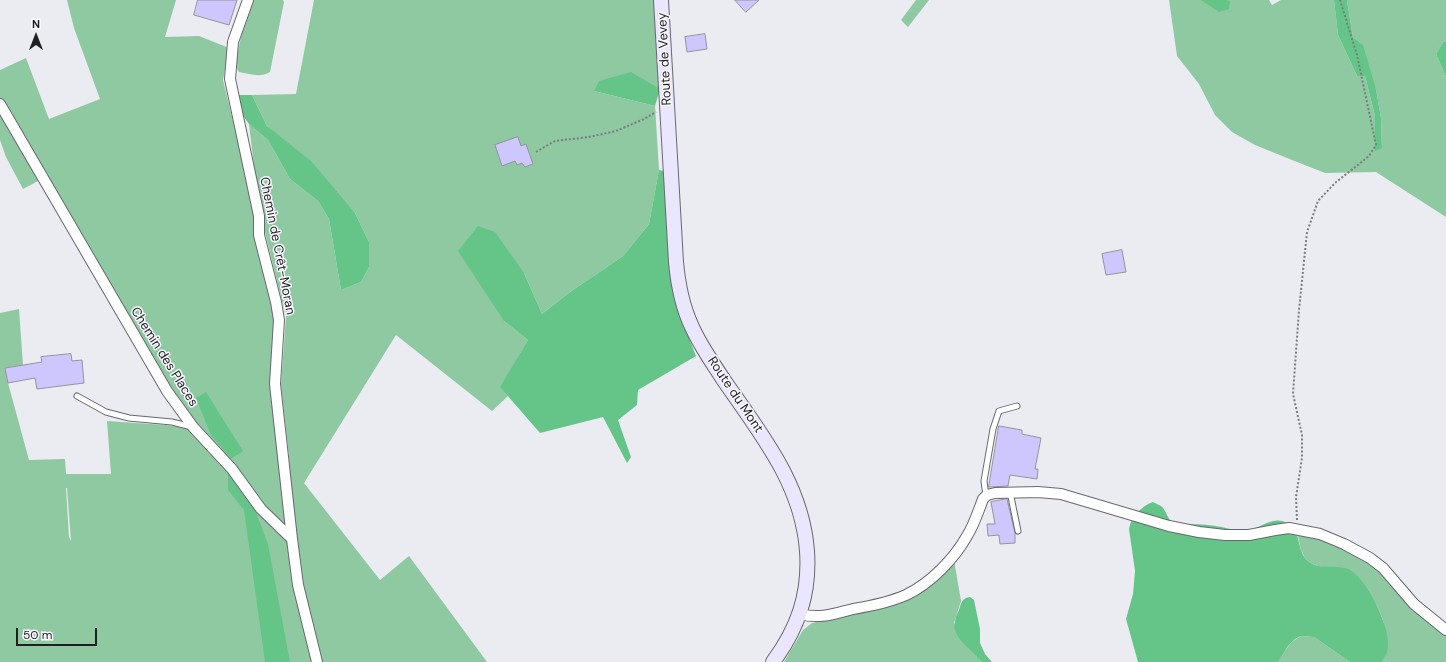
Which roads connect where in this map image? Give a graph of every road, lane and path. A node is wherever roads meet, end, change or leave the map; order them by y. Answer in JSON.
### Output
{"nodes":[{"id":1,"x":248,"y":0,"type":"edge"},
{"id":2,"x":662,"y":0,"type":"edge"},
{"id":3,"x":1340,"y":0,"type":"edge"},
{"id":4,"x":0,"y":104,"type":"edge"},
{"id":5,"x":668,"y":111,"type":"junction"},
{"id":6,"x":536,"y":152,"type":"dead end"},
{"id":7,"x":77,"y":396,"type":"dead end"},
{"id":8,"x":1016,"y":406,"type":"dead end"},
{"id":9,"x":193,"y":427,"type":"junction"},
{"id":10,"x":1010,"y":492,"type":"junction"},
{"id":11,"x":987,"y":495,"type":"junction"},
{"id":12,"x":1297,"y":529,"type":"junction"},
{"id":13,"x":1018,"y":531,"type":"dead end"},
{"id":14,"x":292,"y":539,"type":"junction"},
{"id":15,"x":800,"y":614,"type":"junction"},
{"id":16,"x":1446,"y":630,"type":"edge"},
{"id":17,"x":317,"y":662,"type":"edge"},
{"id":18,"x":773,"y":662,"type":"edge"}],
"edges":[{"from":1,"to":14,"type":"street","name":"Chemin de Crêt-Moran"},
{"from":2,"to":5,"type":"main road","name":"Route de Vevey"},
{"from":3,"to":12,"type":"path"},
{"from":4,"to":9,"type":"street","name":"Chemin des Places"},
{"from":5,"to":6,"type":"path"},
{"from":5,"to":15,"type":"main road","name":"Route du Mont"},
{"from":7,"to":9,"type":"lane"},
{"from":8,"to":11,"type":"lane"},
{"from":9,"to":14,"type":"street","name":"Chemin des Places"},
{"from":10,"to":11,"type":"street"},
{"from":10,"to":12,"type":"street"},
{"from":10,"to":13,"type":"lane"},
{"from":11,"to":15,"type":"street"},
{"from":12,"to":16,"type":"street"},
{"from":14,"to":17,"type":"street"},
{"from":15,"to":18,"type":"main road","name":"Route du Mont"}]}
